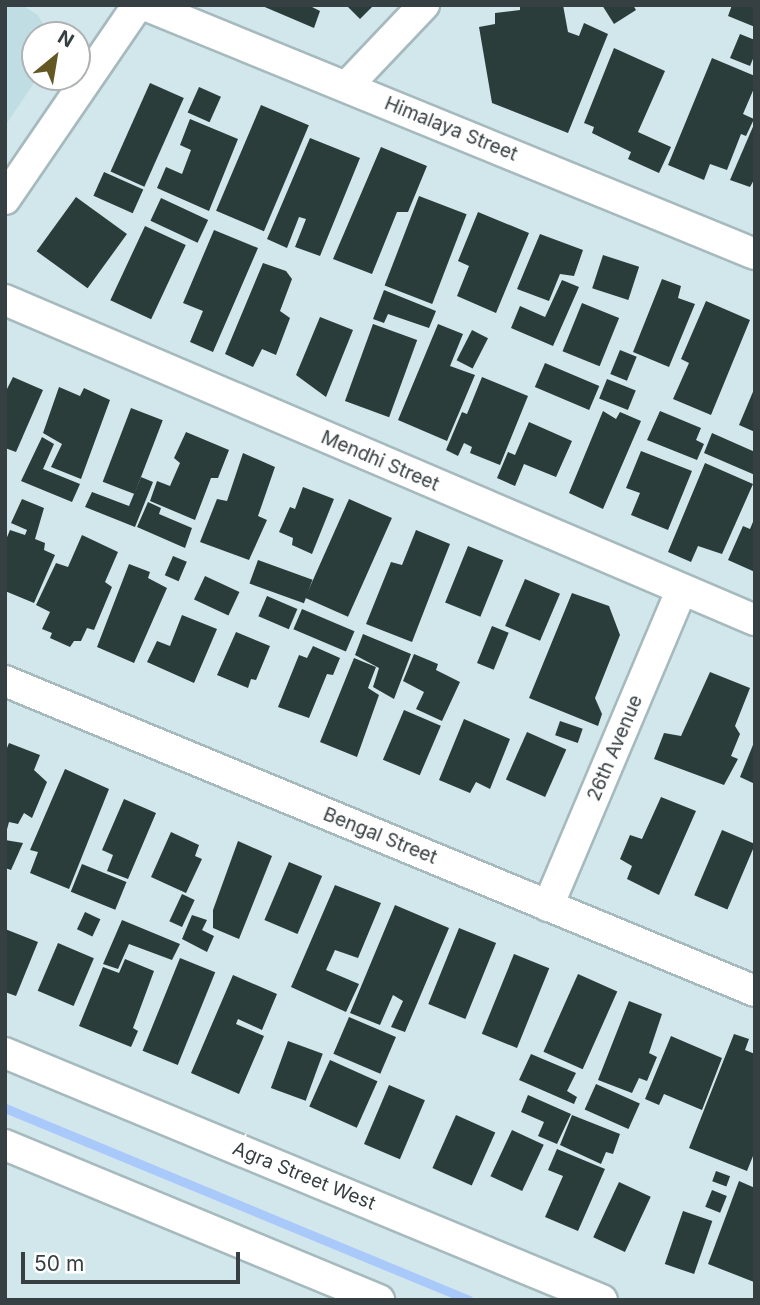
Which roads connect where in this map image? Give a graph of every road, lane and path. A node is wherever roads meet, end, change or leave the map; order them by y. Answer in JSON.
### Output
{"nodes":[{"id":1,"x":138,"y":5,"type":"edge"},
{"id":2,"x":145,"y":5,"type":"edge"},
{"id":3,"x":424,"y":5,"type":"edge"},
{"id":4,"x":347,"y":86,"type":"junction"},
{"id":5,"x":5,"y":199,"type":"edge"},
{"id":6,"x":755,"y":254,"type":"edge"},
{"id":7,"x":5,"y":300,"type":"edge"},
{"id":8,"x":681,"y":591,"type":"junction"},
{"id":9,"x":755,"y":620,"type":"edge"},
{"id":10,"x":5,"y":681,"type":"edge"},
{"id":11,"x":548,"y":906,"type":"junction"},
{"id":12,"x":755,"y":991,"type":"edge"},
{"id":13,"x":5,"y":1053,"type":"edge"},
{"id":14,"x":5,"y":1145,"type":"edge"},
{"id":15,"x":379,"y":1300,"type":"edge"},
{"id":16,"x":602,"y":1300,"type":"edge"}],
"edges":[{"from":1,"to":5,"type":"street"},
{"from":2,"to":4,"type":"street","name":"Himalaya Street"},
{"from":3,"to":4,"type":"street"},
{"from":4,"to":6,"type":"street","name":"Himalaya Street"},
{"from":7,"to":8,"type":"street","name":"Mendhi Street"},
{"from":8,"to":9,"type":"street","name":"Mendhi Street"},
{"from":8,"to":11,"type":"street","name":"26th Avenue"},
{"from":10,"to":11,"type":"street","name":"Bengal Street"},
{"from":11,"to":12,"type":"street","name":"Bengal Street"},
{"from":13,"to":16,"type":"street","name":"Agra Street West"},
{"from":14,"to":15,"type":"street"}]}
